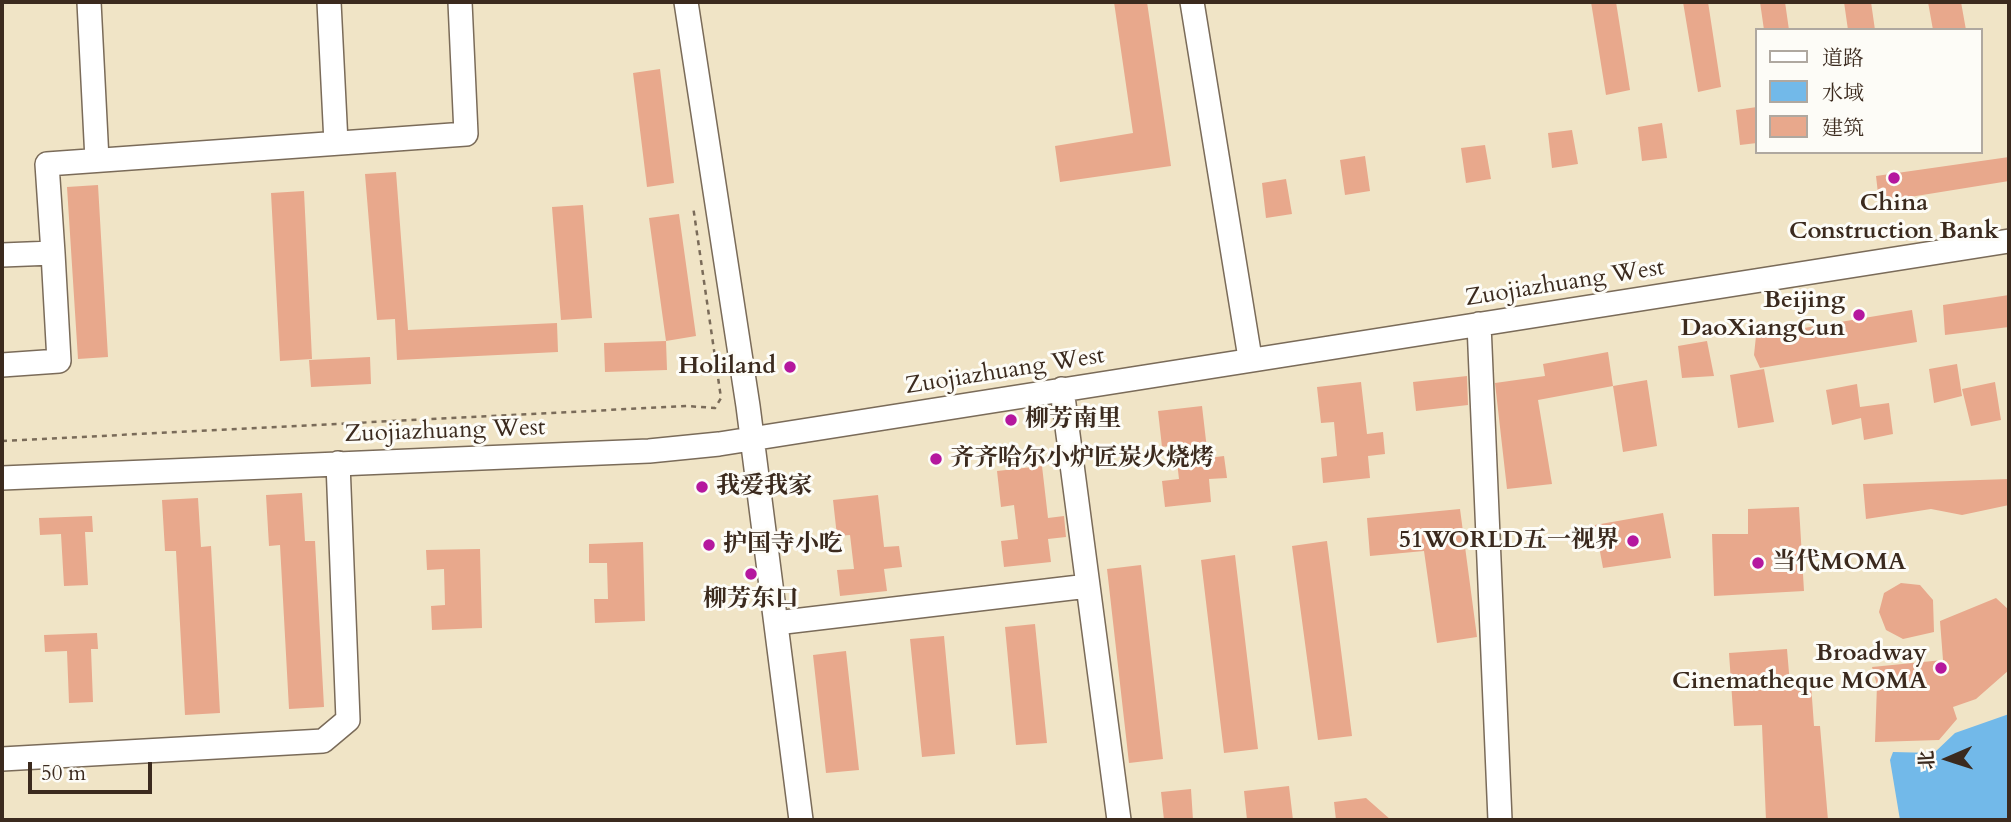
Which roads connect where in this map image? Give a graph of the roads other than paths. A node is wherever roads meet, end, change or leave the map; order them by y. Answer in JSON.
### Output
{"nodes":[{"id":1,"x":89,"y":2,"type":"edge"},
{"id":2,"x":329,"y":2,"type":"edge"},
{"id":3,"x":460,"y":2,"type":"edge"},
{"id":4,"x":686,"y":2,"type":"edge"},
{"id":5,"x":1192,"y":2,"type":"edge"},
{"id":6,"x":336,"y":143,"type":"junction"},
{"id":7,"x":97,"y":160,"type":"junction"},
{"id":8,"x":2009,"y":241,"type":"edge"},
{"id":9,"x":52,"y":253,"type":"junction"},
{"id":10,"x":2,"y":254,"type":"edge"},
{"id":11,"x":1479,"y":324,"type":"junction"},
{"id":12,"x":1250,"y":358,"type":"junction"},
{"id":13,"x":2,"y":365,"type":"edge"},
{"id":14,"x":1062,"y":389,"type":"junction"},
{"id":15,"x":752,"y":439,"type":"junction"},
{"id":16,"x":338,"y":463,"type":"junction"},
{"id":17,"x":2,"y":478,"type":"edge"},
{"id":18,"x":1088,"y":586,"type":"junction"},
{"id":19,"x":776,"y":623,"type":"junction"},
{"id":20,"x":2,"y":759,"type":"edge"},
{"id":21,"x":801,"y":820,"type":"edge"},
{"id":22,"x":1119,"y":820,"type":"edge"},
{"id":23,"x":1500,"y":820,"type":"edge"}],
"edges":[{"from":1,"to":7,"type":"street"},
{"from":2,"to":6,"type":"street"},
{"from":3,"to":6,"type":"street"},
{"from":4,"to":15,"type":"street"},
{"from":5,"to":12,"type":"street"},
{"from":6,"to":7,"type":"street"},
{"from":7,"to":9,"type":"street"},
{"from":8,"to":11,"type":"street","name":"Zuojiazhuang West"},
{"from":9,"to":10,"type":"street"},
{"from":9,"to":13,"type":"street"},
{"from":11,"to":12,"type":"street","name":"Zuojiazhuang West"},
{"from":11,"to":23,"type":"street"},
{"from":12,"to":14,"type":"street","name":"Zuojiazhuang West"},
{"from":14,"to":15,"type":"street","name":"Zuojiazhuang West"},
{"from":14,"to":18,"type":"street"},
{"from":15,"to":16,"type":"street","name":"Zuojiazhuang West"},
{"from":15,"to":19,"type":"street"},
{"from":16,"to":17,"type":"street","name":"Zuojiazhuang West"},
{"from":16,"to":20,"type":"street"},
{"from":18,"to":19,"type":"street"},
{"from":18,"to":22,"type":"street"},
{"from":19,"to":21,"type":"street"}]}
